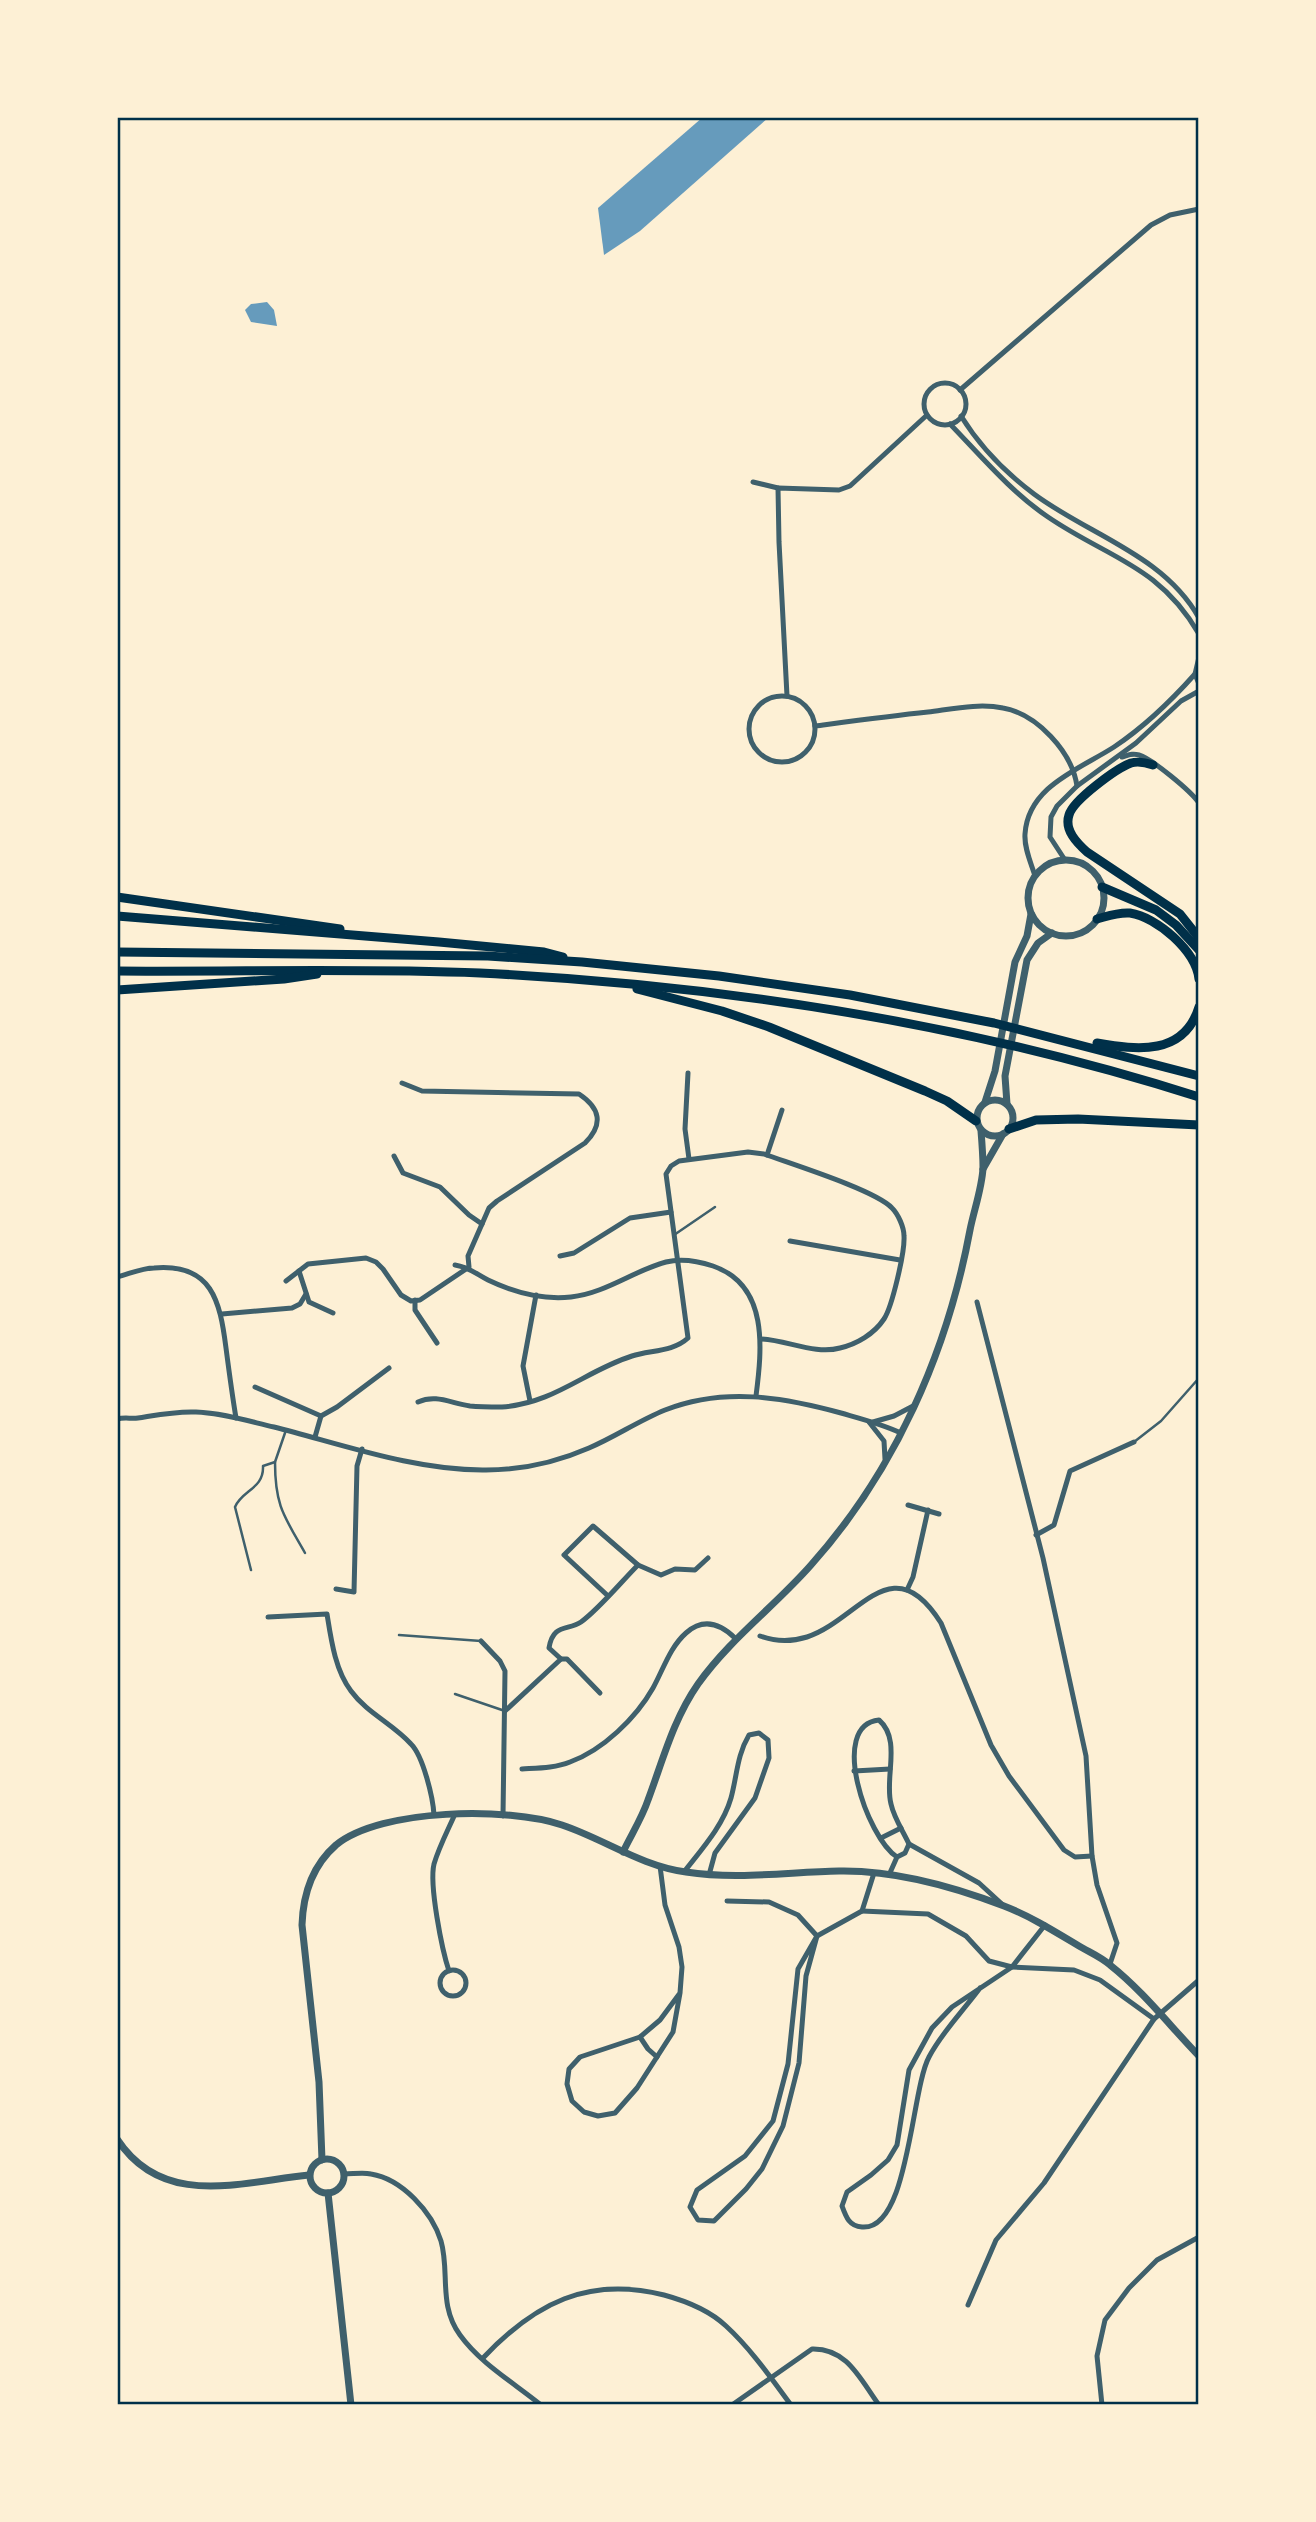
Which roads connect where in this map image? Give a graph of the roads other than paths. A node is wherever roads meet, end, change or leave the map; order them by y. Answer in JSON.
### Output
{"nodes":[{"id":1,"x":1199,"y":209,"type":"edge"},
{"id":2,"x":960,"y":390,"type":"junction"},
{"id":3,"x":927,"y":415,"type":"junction"},
{"id":4,"x":961,"y":416,"type":"junction"},
{"id":5,"x":950,"y":424,"type":"junction"},
{"id":6,"x":753,"y":482,"type":"dead end"},
{"id":7,"x":778,"y":488,"type":"junction"},
{"id":8,"x":1199,"y":618,"type":"edge"},
{"id":9,"x":1199,"y":634,"type":"edge"},
{"id":10,"x":1199,"y":657,"type":"edge"},
{"id":11,"x":1195,"y":674,"type":"junction"},
{"id":12,"x":1199,"y":684,"type":"edge"},
{"id":13,"x":1199,"y":691,"type":"edge"},
{"id":14,"x":787,"y":696,"type":"junction"},
{"id":15,"x":815,"y":726,"type":"junction"},
{"id":16,"x":1118,"y":758,"type":"junction"},
{"id":17,"x":1153,"y":765,"type":"junction"},
{"id":18,"x":1073,"y":771,"type":"junction"},
{"id":19,"x":1077,"y":786,"type":"junction"},
{"id":20,"x":1199,"y":803,"type":"edge"},
{"id":21,"x":1065,"y":860,"type":"junction"},
{"id":22,"x":1035,"y":876,"type":"junction"},
{"id":23,"x":1102,"y":887,"type":"junction"},
{"id":24,"x":117,"y":897,"type":"edge"},
{"id":25,"x":1031,"y":913,"type":"junction"},
{"id":26,"x":117,"y":916,"type":"edge"},
{"id":27,"x":1097,"y":919,"type":"junction"},
{"id":28,"x":1052,"y":933,"type":"junction"},
{"id":29,"x":1199,"y":938,"type":"edge"},
{"id":30,"x":439,"y":942,"type":"junction"},
{"id":31,"x":1199,"y":950,"type":"edge"},
{"id":32,"x":117,"y":952,"type":"edge"},
{"id":33,"x":582,"y":962,"type":"junction"},
{"id":34,"x":349,"y":969,"type":"junction"},
{"id":35,"x":117,"y":971,"type":"edge"},
{"id":36,"x":1199,"y":979,"type":"edge"},
{"id":37,"x":608,"y":982,"type":"junction"},
{"id":38,"x":117,"y":990,"type":"edge"},
{"id":39,"x":1199,"y":1007,"type":"edge"},
{"id":40,"x":1023,"y":1030,"type":"junction"},
{"id":41,"x":688,"y":1073,"type":"dead end"},
{"id":42,"x":1199,"y":1076,"type":"edge"},
{"id":43,"x":402,"y":1083,"type":"dead end"},
{"id":44,"x":1199,"y":1097,"type":"edge"},
{"id":45,"x":985,"y":1102,"type":"junction"},
{"id":46,"x":1007,"y":1104,"type":"junction"},
{"id":47,"x":782,"y":1110,"type":"dead end"},
{"id":48,"x":976,"y":1121,"type":"junction"},
{"id":49,"x":1199,"y":1125,"type":"edge"},
{"id":50,"x":981,"y":1131,"type":"junction"},
{"id":51,"x":1006,"y":1132,"type":"junction"},
{"id":52,"x":767,"y":1155,"type":"junction"},
{"id":53,"x":394,"y":1156,"type":"dead end"},
{"id":54,"x":689,"y":1159,"type":"junction"},
{"id":55,"x":983,"y":1170,"type":"junction"},
{"id":56,"x":715,"y":1207,"type":"dead end"},
{"id":57,"x":671,"y":1212,"type":"junction"},
{"id":58,"x":482,"y":1224,"type":"junction"},
{"id":59,"x":674,"y":1236,"type":"junction"},
{"id":60,"x":790,"y":1241,"type":"dead end"},
{"id":61,"x":560,"y":1256,"type":"dead end"},
{"id":62,"x":900,"y":1260,"type":"junction"},
{"id":63,"x":677,"y":1261,"type":"junction"},
{"id":64,"x":455,"y":1265,"type":"dead end"},
{"id":65,"x":470,"y":1267,"type":"junction"},
{"id":66,"x":299,"y":1271,"type":"junction"},
{"id":67,"x":117,"y":1277,"type":"edge"},
{"id":68,"x":286,"y":1281,"type":"dead end"},
{"id":69,"x":306,"y":1294,"type":"junction"},
{"id":70,"x":536,"y":1295,"type":"junction"},
{"id":71,"x":415,"y":1300,"type":"junction"},
{"id":72,"x":977,"y":1302,"type":"dead end"},
{"id":73,"x":333,"y":1313,"type":"dead end"},
{"id":74,"x":222,"y":1314,"type":"junction"},
{"id":75,"x":761,"y":1339,"type":"junction"},
{"id":76,"x":437,"y":1343,"type":"dead end"},
{"id":77,"x":389,"y":1368,"type":"dead end"},
{"id":78,"x":1199,"y":1378,"type":"edge"},
{"id":79,"x":255,"y":1387,"type":"dead end"},
{"id":80,"x":757,"y":1396,"type":"junction"},
{"id":81,"x":530,"y":1401,"type":"junction"},
{"id":82,"x":418,"y":1402,"type":"dead end"},
{"id":83,"x":915,"y":1405,"type":"junction"},
{"id":84,"x":321,"y":1416,"type":"junction"},
{"id":85,"x":236,"y":1418,"type":"junction"},
{"id":86,"x":117,"y":1419,"type":"edge"},
{"id":87,"x":870,"y":1421,"type":"junction"},
{"id":88,"x":286,"y":1430,"type":"junction"},
{"id":89,"x":901,"y":1433,"type":"junction"},
{"id":90,"x":315,"y":1437,"type":"junction"},
{"id":91,"x":1134,"y":1442,"type":"joint"},
{"id":92,"x":362,"y":1449,"type":"junction"},
{"id":93,"x":885,"y":1461,"type":"junction"},
{"id":94,"x":275,"y":1462,"type":"junction"},
{"id":95,"x":908,"y":1505,"type":"dead end"},
{"id":96,"x":928,"y":1510,"type":"junction"},
{"id":97,"x":939,"y":1514,"type":"dead end"},
{"id":98,"x":1036,"y":1535,"type":"junction"},
{"id":99,"x":305,"y":1553,"type":"dead end"},
{"id":100,"x":708,"y":1558,"type":"dead end"},
{"id":101,"x":638,"y":1565,"type":"junction"},
{"id":102,"x":251,"y":1570,"type":"dead end"},
{"id":103,"x":336,"y":1589,"type":"dead end"},
{"id":104,"x":906,"y":1590,"type":"junction"},
{"id":105,"x":607,"y":1595,"type":"junction"},
{"id":106,"x":268,"y":1617,"type":"dead end"},
{"id":107,"x":399,"y":1635,"type":"dead end"},
{"id":108,"x":760,"y":1636,"type":"dead end"},
{"id":109,"x":736,"y":1639,"type":"junction"},
{"id":110,"x":481,"y":1641,"type":"joint"},
{"id":111,"x":561,"y":1658,"type":"junction"},
{"id":112,"x":600,"y":1693,"type":"dead end"},
{"id":113,"x":455,"y":1694,"type":"dead end"},
{"id":114,"x":505,"y":1711,"type":"junction"},
{"id":115,"x":522,"y":1769,"type":"dead end"},
{"id":116,"x":890,"y":1769,"type":"junction"},
{"id":117,"x":854,"y":1771,"type":"junction"},
{"id":118,"x":455,"y":1814,"type":"junction"},
{"id":119,"x":434,"y":1815,"type":"junction"},
{"id":120,"x":503,"y":1816,"type":"junction"},
{"id":121,"x":901,"y":1829,"type":"junction"},
{"id":122,"x":881,"y":1838,"type":"junction"},
{"id":123,"x":909,"y":1844,"type":"junction"},
{"id":124,"x":623,"y":1852,"type":"junction"},
{"id":125,"x":1092,"y":1856,"type":"junction"},
{"id":126,"x":897,"y":1857,"type":"junction"},
{"id":127,"x":660,"y":1866,"type":"junction"},
{"id":128,"x":684,"y":1872,"type":"junction"},
{"id":129,"x":874,"y":1873,"type":"junction"},
{"id":130,"x":709,"y":1875,"type":"junction"},
{"id":131,"x":890,"y":1875,"type":"junction"},
{"id":132,"x":727,"y":1901,"type":"dead end"},
{"id":133,"x":1006,"y":1907,"type":"junction"},
{"id":134,"x":862,"y":1911,"type":"junction"},
{"id":135,"x":1045,"y":1925,"type":"junction"},
{"id":136,"x":817,"y":1936,"type":"junction"},
{"id":137,"x":1110,"y":1964,"type":"junction"},
{"id":138,"x":1012,"y":1967,"type":"junction"},
{"id":139,"x":449,"y":1971,"type":"junction"},
{"id":140,"x":1199,"y":1980,"type":"edge"},
{"id":141,"x":980,"y":1988,"type":"junction"},
{"id":142,"x":680,"y":1993,"type":"junction"},
{"id":143,"x":1156,"y":2016,"type":"junction"},
{"id":144,"x":640,"y":2037,"type":"junction"},
{"id":145,"x":1199,"y":2056,"type":"edge"},
{"id":146,"x":657,"y":2057,"type":"junction"},
{"id":147,"x":907,"y":2081,"type":"junction"},
{"id":148,"x":919,"y":2085,"type":"junction"},
{"id":149,"x":773,"y":2121,"type":"junction"},
{"id":150,"x":783,"y":2126,"type":"junction"},
{"id":151,"x":117,"y":2138,"type":"edge"},
{"id":152,"x":759,"y":2139,"type":"junction"},
{"id":153,"x":897,"y":2145,"type":"junction"},
{"id":154,"x":774,"y":2146,"type":"junction"},
{"id":155,"x":909,"y":2147,"type":"junction"},
{"id":156,"x":323,"y":2160,"type":"junction"},
{"id":157,"x":344,"y":2174,"type":"junction"},
{"id":158,"x":309,"y":2175,"type":"junction"},
{"id":159,"x":328,"y":2193,"type":"junction"},
{"id":160,"x":1199,"y":2236,"type":"edge"},
{"id":161,"x":968,"y":2305,"type":"dead end"},
{"id":162,"x":483,"y":2358,"type":"junction"},
{"id":163,"x":771,"y":2377,"type":"junction"},
{"id":164,"x":351,"y":2405,"type":"edge"},
{"id":165,"x":541,"y":2405,"type":"edge"},
{"id":166,"x":732,"y":2405,"type":"edge"},
{"id":167,"x":791,"y":2405,"type":"edge"},
{"id":168,"x":879,"y":2405,"type":"edge"},
{"id":169,"x":1102,"y":2405,"type":"edge"}],
"edges":[{"from":1,"to":2,"type":"street"},
{"from":2,"to":3,"type":"street"},
{"from":2,"to":4,"type":"street"},
{"from":3,"to":5,"type":"street"},
{"from":3,"to":7,"type":"street"},
{"from":4,"to":5,"type":"street"},
{"from":4,"to":8,"type":"street"},
{"from":5,"to":9,"type":"street"},
{"from":6,"to":7,"type":"street"},
{"from":7,"to":14,"type":"street"},
{"from":10,"to":11,"type":"street"},
{"from":11,"to":12,"type":"street"},
{"from":11,"to":18,"type":"street"},
{"from":13,"to":16,"type":"street"},
{"from":14,"to":15,"type":"street"},
{"from":14,"to":15,"type":"street"},
{"from":15,"to":18,"type":"street"},
{"from":16,"to":17,"type":"street"},
{"from":16,"to":19,"type":"street"},
{"from":17,"to":20,"type":"street"},
{"from":17,"to":29,"type":"highway"},
{"from":18,"to":19,"type":"street"},
{"from":18,"to":22,"type":"street"},
{"from":19,"to":21,"type":"street"},
{"from":21,"to":22,"type":"street"},
{"from":21,"to":23,"type":"street"},
{"from":22,"to":25,"type":"street"},
{"from":23,"to":27,"type":"street"},
{"from":23,"to":31,"type":"highway"},
{"from":24,"to":30,"type":"highway"},
{"from":25,"to":28,"type":"street"},
{"from":25,"to":45,"type":"street"},
{"from":26,"to":30,"type":"highway"},
{"from":27,"to":28,"type":"street"},
{"from":27,"to":36,"type":"highway"},
{"from":28,"to":46,"type":"street"},
{"from":30,"to":33,"type":"highway"},
{"from":32,"to":33,"type":"highway"},
{"from":33,"to":40,"type":"highway"},
{"from":34,"to":35,"type":"highway"},
{"from":34,"to":37,"type":"highway"},
{"from":34,"to":38,"type":"highway"},
{"from":37,"to":44,"type":"highway"},
{"from":37,"to":48,"type":"highway"},
{"from":39,"to":40,"type":"highway"},
{"from":40,"to":42,"type":"highway"},
{"from":41,"to":54,"type":"street"},
{"from":43,"to":58,"type":"street"},
{"from":45,"to":46,"type":"street"},
{"from":45,"to":48,"type":"street"},
{"from":46,"to":51,"type":"street"},
{"from":47,"to":52,"type":"street"},
{"from":48,"to":50,"type":"street"},
{"from":49,"to":51,"type":"highway"},
{"from":50,"to":51,"type":"street"},
{"from":50,"to":55,"type":"street"},
{"from":51,"to":55,"type":"street"},
{"from":52,"to":54,"type":"street"},
{"from":52,"to":62,"type":"street"},
{"from":53,"to":58,"type":"street"},
{"from":54,"to":57,"type":"street"},
{"from":55,"to":83,"type":"street"},
{"from":56,"to":59,"type":"lane"},
{"from":57,"to":59,"type":"street"},
{"from":57,"to":61,"type":"street"},
{"from":58,"to":65,"type":"street"},
{"from":59,"to":63,"type":"street"},
{"from":60,"to":62,"type":"street"},
{"from":62,"to":75,"type":"street"},
{"from":63,"to":70,"type":"street"},
{"from":63,"to":75,"type":"street"},
{"from":63,"to":81,"type":"street"},
{"from":64,"to":65,"type":"street"},
{"from":65,"to":70,"type":"street"},
{"from":65,"to":71,"type":"street"},
{"from":66,"to":68,"type":"street"},
{"from":66,"to":69,"type":"street"},
{"from":66,"to":71,"type":"street"},
{"from":67,"to":74,"type":"street"},
{"from":69,"to":73,"type":"street"},
{"from":69,"to":74,"type":"street"},
{"from":70,"to":81,"type":"street"},
{"from":71,"to":76,"type":"street"},
{"from":72,"to":98,"type":"street"},
{"from":74,"to":85,"type":"street"},
{"from":75,"to":80,"type":"street"},
{"from":77,"to":84,"type":"street"},
{"from":78,"to":91,"type":"lane"},
{"from":79,"to":84,"type":"street"},
{"from":80,"to":87,"type":"street"},
{"from":80,"to":92,"type":"street"},
{"from":81,"to":82,"type":"street"},
{"from":83,"to":87,"type":"street"},
{"from":83,"to":89,"type":"street"},
{"from":84,"to":90,"type":"street"},
{"from":85,"to":86,"type":"street"},
{"from":85,"to":88,"type":"street"},
{"from":87,"to":89,"type":"street"},
{"from":87,"to":93,"type":"street"},
{"from":88,"to":90,"type":"street"},
{"from":88,"to":94,"type":"lane"},
{"from":89,"to":93,"type":"street"},
{"from":90,"to":92,"type":"street"},
{"from":91,"to":98,"type":"street"},
{"from":92,"to":103,"type":"street"},
{"from":93,"to":109,"type":"street"},
{"from":94,"to":99,"type":"lane"},
{"from":94,"to":102,"type":"lane"},
{"from":95,"to":96,"type":"street"},
{"from":96,"to":97,"type":"street"},
{"from":96,"to":104,"type":"street"},
{"from":98,"to":125,"type":"street"},
{"from":100,"to":101,"type":"street"},
{"from":101,"to":105,"type":"street"},
{"from":101,"to":105,"type":"street"},
{"from":104,"to":108,"type":"street"},
{"from":104,"to":125,"type":"street"},
{"from":105,"to":111,"type":"street"},
{"from":106,"to":119,"type":"street"},
{"from":107,"to":110,"type":"lane"},
{"from":109,"to":115,"type":"street"},
{"from":109,"to":124,"type":"street"},
{"from":110,"to":114,"type":"street"},
{"from":111,"to":112,"type":"street"},
{"from":111,"to":114,"type":"street"},
{"from":113,"to":114,"type":"lane"},
{"from":114,"to":120,"type":"street"},
{"from":116,"to":117,"type":"street"},
{"from":116,"to":117,"type":"street"},
{"from":116,"to":121,"type":"street"},
{"from":117,"to":122,"type":"street"},
{"from":118,"to":119,"type":"street"},
{"from":118,"to":120,"type":"street"},
{"from":118,"to":139,"type":"street"},
{"from":119,"to":156,"type":"street"},
{"from":120,"to":124,"type":"street"},
{"from":121,"to":122,"type":"street"},
{"from":121,"to":123,"type":"street"},
{"from":122,"to":126,"type":"street"},
{"from":123,"to":126,"type":"street"},
{"from":123,"to":133,"type":"street"},
{"from":124,"to":127,"type":"street"},
{"from":125,"to":137,"type":"street"},
{"from":126,"to":131,"type":"street"},
{"from":127,"to":128,"type":"street"},
{"from":127,"to":142,"type":"street"},
{"from":128,"to":130,"type":"street"},
{"from":128,"to":130,"type":"street"},
{"from":129,"to":130,"type":"street"},
{"from":129,"to":131,"type":"street"},
{"from":129,"to":134,"type":"street"},
{"from":131,"to":133,"type":"street"},
{"from":132,"to":136,"type":"street"},
{"from":133,"to":135,"type":"street"},
{"from":134,"to":136,"type":"street"},
{"from":134,"to":138,"type":"street"},
{"from":135,"to":137,"type":"street"},
{"from":135,"to":138,"type":"street"},
{"from":136,"to":149,"type":"street"},
{"from":136,"to":150,"type":"street"},
{"from":137,"to":143,"type":"street"},
{"from":138,"to":141,"type":"street"},
{"from":138,"to":143,"type":"street"},
{"from":139,"to":139,"type":"street"},
{"from":140,"to":143,"type":"street"},
{"from":141,"to":147,"type":"street"},
{"from":141,"to":148,"type":"street"},
{"from":142,"to":144,"type":"street"},
{"from":142,"to":146,"type":"street"},
{"from":143,"to":145,"type":"street"},
{"from":143,"to":161,"type":"street"},
{"from":144,"to":146,"type":"street"},
{"from":144,"to":146,"type":"street"},
{"from":147,"to":148,"type":"street"},
{"from":147,"to":153,"type":"street"},
{"from":148,"to":155,"type":"street"},
{"from":149,"to":150,"type":"street"},
{"from":149,"to":152,"type":"street"},
{"from":150,"to":154,"type":"street"},
{"from":151,"to":158,"type":"street"},
{"from":152,"to":154,"type":"street"},
{"from":152,"to":154,"type":"street"},
{"from":153,"to":155,"type":"street"},
{"from":153,"to":155,"type":"street"},
{"from":156,"to":157,"type":"street"},
{"from":156,"to":158,"type":"street"},
{"from":157,"to":159,"type":"street"},
{"from":157,"to":162,"type":"street"},
{"from":158,"to":159,"type":"street"},
{"from":159,"to":164,"type":"street"},
{"from":160,"to":169,"type":"street"},
{"from":162,"to":163,"type":"street"},
{"from":162,"to":165,"type":"street"},
{"from":163,"to":166,"type":"street"},
{"from":163,"to":167,"type":"street"},
{"from":163,"to":168,"type":"street"}]}
